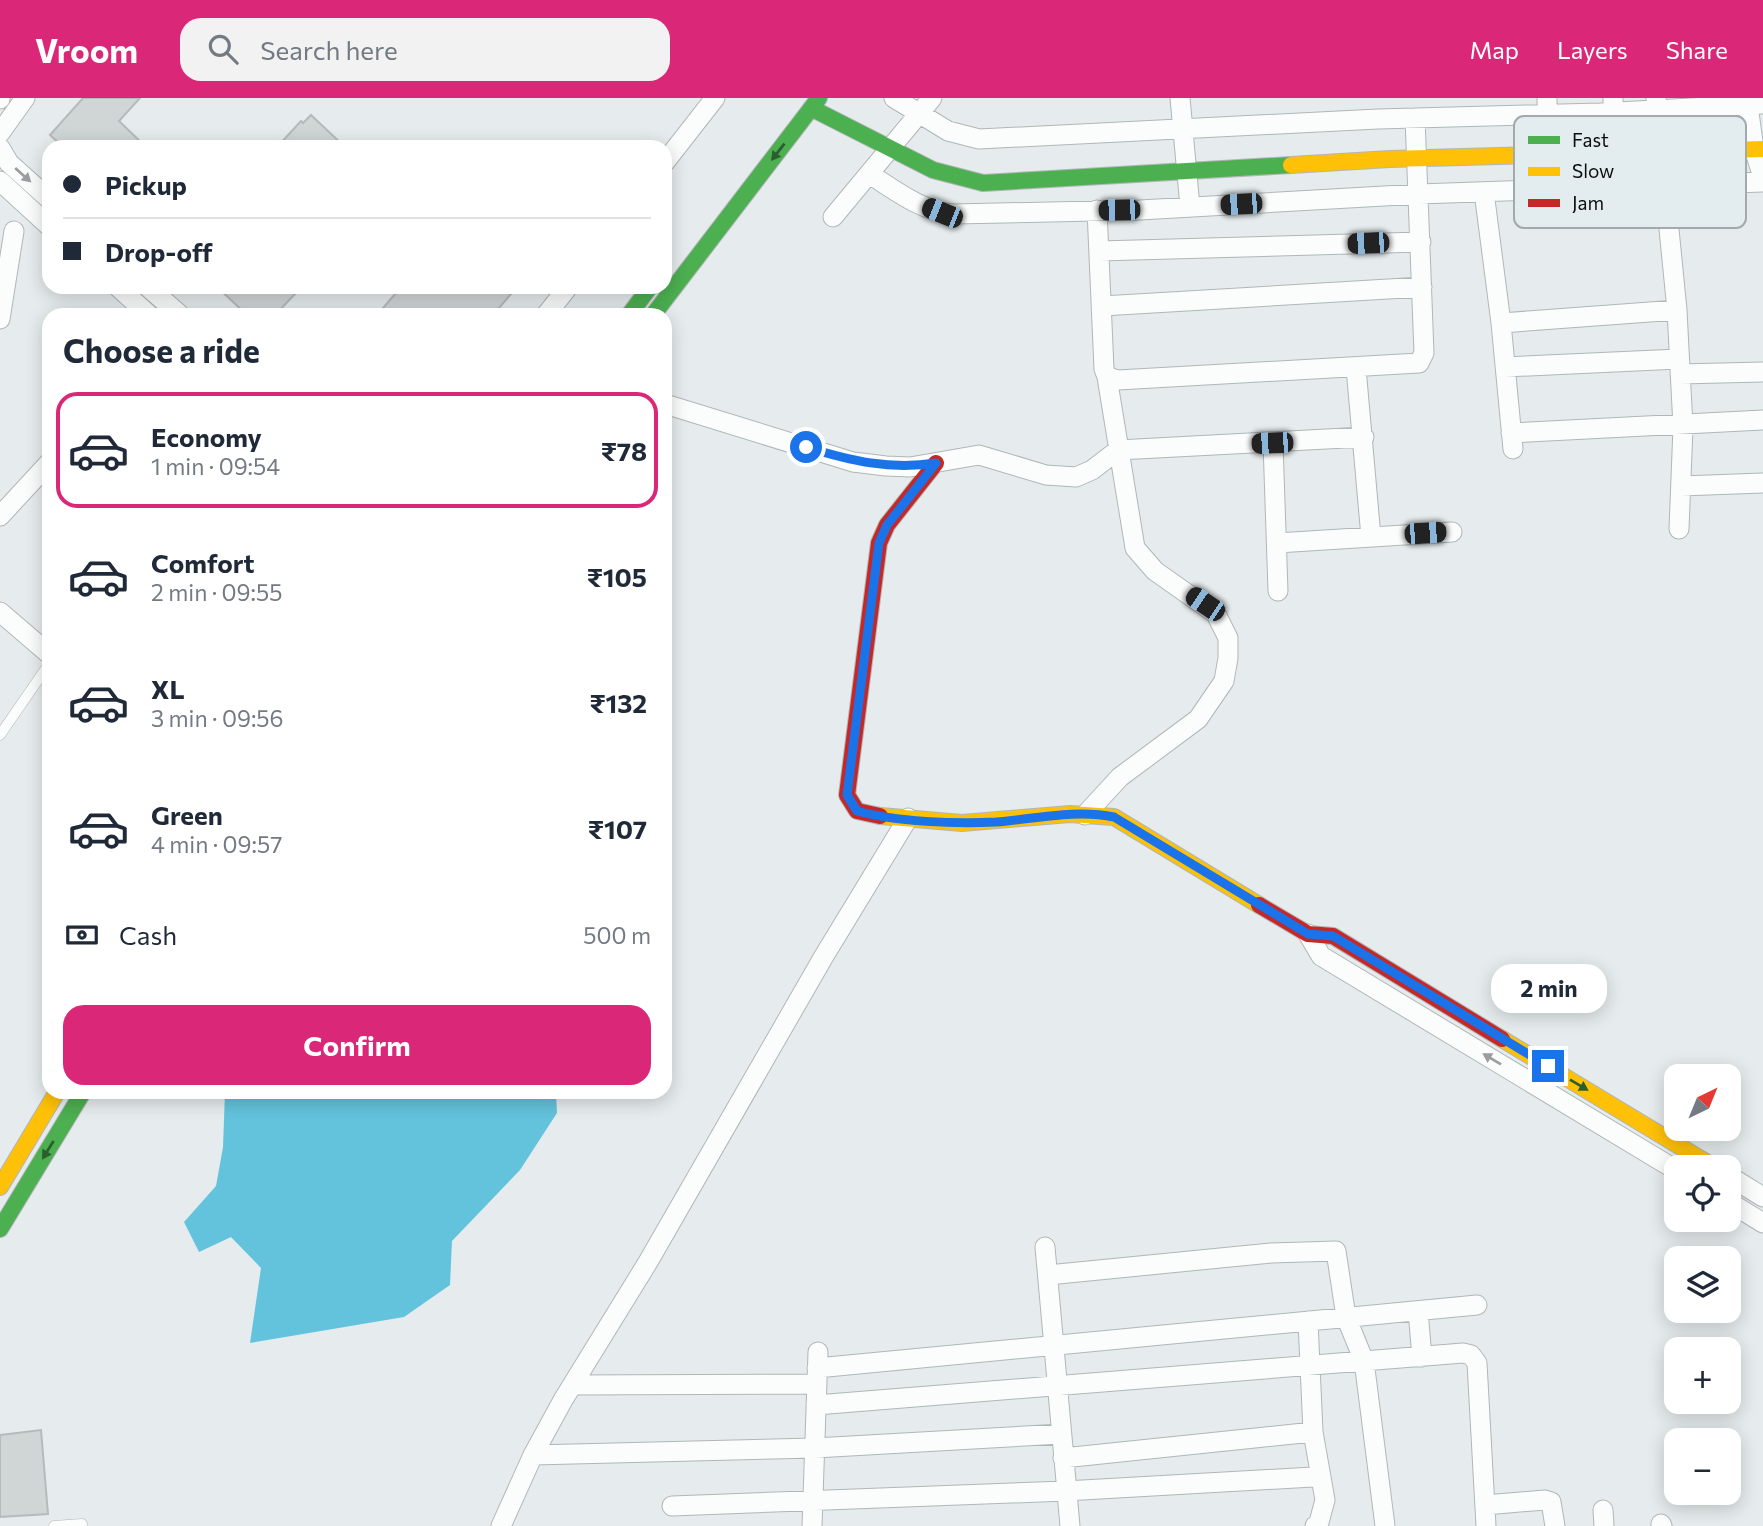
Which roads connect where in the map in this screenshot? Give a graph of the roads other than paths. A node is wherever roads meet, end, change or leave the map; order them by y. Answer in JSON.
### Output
{"nodes":[{"id":1,"x":25,"y":98,"type":"edge"},
{"id":2,"x":715,"y":98,"type":"edge"},
{"id":3,"x":894,"y":98,"type":"edge"},
{"id":4,"x":932,"y":98,"type":"edge"},
{"id":5,"x":1180,"y":98,"type":"edge"},
{"id":6,"x":815,"y":103,"type":"edge"},
{"id":7,"x":1706,"y":103,"type":"edge"},
{"id":8,"x":1752,"y":103,"type":"edge"},
{"id":9,"x":1655,"y":104,"type":"edge"},
{"id":10,"x":1613,"y":105,"type":"edge"},
{"id":11,"x":1547,"y":106,"type":"edge"},
{"id":12,"x":919,"y":114,"type":"junction"},
{"id":13,"x":1415,"y":118,"type":"junction"},
{"id":14,"x":1184,"y":128,"type":"junction"},
{"id":15,"x":0,"y":133,"type":"edge"},
{"id":16,"x":0,"y":148,"type":"edge"},
{"id":17,"x":891,"y":149,"type":"junction"},
{"id":18,"x":1759,"y":149,"type":"edge"},
{"id":19,"x":672,"y":153,"type":"edge"},
{"id":20,"x":1514,"y":155,"type":"edge"},
{"id":21,"x":1417,"y":158,"type":"junction"},
{"id":22,"x":1187,"y":170,"type":"junction"},
{"id":23,"x":871,"y":175,"type":"junction"},
{"id":24,"x":1763,"y":180,"type":"edge"},
{"id":25,"x":0,"y":181,"type":"edge"},
{"id":26,"x":1514,"y":191,"type":"edge"},
{"id":27,"x":1484,"y":192,"type":"junction"},
{"id":28,"x":42,"y":193,"type":"edge"},
{"id":29,"x":1419,"y":194,"type":"junction"},
{"id":30,"x":1190,"y":207,"type":"junction"},
{"id":31,"x":1097,"y":211,"type":"junction"},
{"id":32,"x":833,"y":216,"type":"dead end"},
{"id":33,"x":42,"y":220,"type":"edge"},
{"id":34,"x":1670,"y":228,"type":"edge"},
{"id":35,"x":14,"y":231,"type":"dead end"},
{"id":36,"x":1422,"y":242,"type":"junction"},
{"id":37,"x":1099,"y":251,"type":"junction"},
{"id":38,"x":1422,"y":288,"type":"junction"},
{"id":39,"x":672,"y":290,"type":"edge"},
{"id":40,"x":126,"y":294,"type":"edge"},
{"id":41,"x":156,"y":294,"type":"edge"},
{"id":42,"x":562,"y":294,"type":"edge"},
{"id":43,"x":669,"y":294,"type":"edge"},
{"id":44,"x":1102,"y":306,"type":"junction"},
{"id":45,"x":141,"y":308,"type":"edge"},
{"id":46,"x":172,"y":308,"type":"edge"},
{"id":47,"x":552,"y":308,"type":"edge"},
{"id":48,"x":658,"y":308,"type":"edge"},
{"id":49,"x":1677,"y":310,"type":"junction"},
{"id":50,"x":0,"y":319,"type":"edge"},
{"id":51,"x":1501,"y":323,"type":"junction"},
{"id":52,"x":1679,"y":366,"type":"junction"},
{"id":53,"x":1505,"y":367,"type":"junction"},
{"id":54,"x":1356,"y":368,"type":"junction"},
{"id":55,"x":1763,"y":372,"type":"edge"},
{"id":56,"x":1107,"y":377,"type":"junction"},
{"id":57,"x":672,"y":406,"type":"edge"},
{"id":58,"x":1763,"y":421,"type":"edge"},
{"id":59,"x":1683,"y":427,"type":"junction"},
{"id":60,"x":1364,"y":437,"type":"junction"},
{"id":61,"x":1272,"y":443,"type":"junction"},
{"id":62,"x":1118,"y":450,"type":"junction"},
{"id":63,"x":936,"y":463,"type":"junction"},
{"id":64,"x":42,"y":471,"type":"edge"},
{"id":65,"x":1763,"y":483,"type":"edge"},
{"id":66,"x":1681,"y":486,"type":"junction"},
{"id":67,"x":0,"y":516,"type":"edge"},
{"id":68,"x":1679,"y":528,"type":"dead end"},
{"id":69,"x":1452,"y":531,"type":"dead end"},
{"id":70,"x":1371,"y":537,"type":"junction"},
{"id":71,"x":1276,"y":543,"type":"junction"},
{"id":72,"x":1279,"y":591,"type":"dead end"},
{"id":73,"x":0,"y":612,"type":"edge"},
{"id":74,"x":42,"y":648,"type":"edge"},
{"id":75,"x":42,"y":674,"type":"edge"},
{"id":76,"x":0,"y":735,"type":"edge"},
{"id":77,"x":1085,"y":815,"type":"junction"},
{"id":78,"x":908,"y":818,"type":"junction"},
{"id":79,"x":1308,"y":934,"type":"junction"},
{"id":80,"x":53,"y":1099,"type":"edge"},
{"id":81,"x":79,"y":1099,"type":"edge"},
{"id":82,"x":1694,"y":1155,"type":"edge"},
{"id":83,"x":1664,"y":1163,"type":"edge"},
{"id":84,"x":1741,"y":1183,"type":"edge"},
{"id":85,"x":0,"y":1187,"type":"edge"},
{"id":86,"x":1763,"y":1197,"type":"edge"},
{"id":87,"x":1741,"y":1209,"type":"edge"},
{"id":88,"x":1763,"y":1223,"type":"edge"},
{"id":89,"x":0,"y":1229,"type":"edge"},
{"id":90,"x":1045,"y":1247,"type":"dead end"},
{"id":91,"x":1048,"y":1275,"type":"junction"},
{"id":92,"x":1477,"y":1305,"type":"dead end"},
{"id":93,"x":1418,"y":1311,"type":"junction"},
{"id":94,"x":1346,"y":1317,"type":"junction"},
{"id":95,"x":1308,"y":1321,"type":"junction"},
{"id":96,"x":1056,"y":1344,"type":"junction"},
{"id":97,"x":1422,"y":1357,"type":"junction"},
{"id":98,"x":1364,"y":1361,"type":"junction"},
{"id":99,"x":1312,"y":1366,"type":"junction"},
{"id":100,"x":817,"y":1368,"type":"junction"},
{"id":101,"x":573,"y":1385,"type":"junction"},
{"id":102,"x":1058,"y":1386,"type":"junction"},
{"id":103,"x":816,"y":1405,"type":"junction"},
{"id":104,"x":1313,"y":1432,"type":"junction"},
{"id":105,"x":1061,"y":1434,"type":"junction"},
{"id":106,"x":815,"y":1448,"type":"junction"},
{"id":107,"x":533,"y":1455,"type":"junction"},
{"id":108,"x":1063,"y":1458,"type":"junction"},
{"id":109,"x":1313,"y":1477,"type":"dead end"},
{"id":110,"x":1065,"y":1491,"type":"junction"},
{"id":111,"x":813,"y":1502,"type":"junction"},
{"id":112,"x":1485,"y":1505,"type":"junction"},
{"id":113,"x":672,"y":1506,"type":"dead end"},
{"id":114,"x":82,"y":1524,"type":"dead end"},
{"id":115,"x":54,"y":1526,"type":"edge"},
{"id":116,"x":501,"y":1526,"type":"edge"},
{"id":117,"x":812,"y":1526,"type":"edge"},
{"id":118,"x":1070,"y":1526,"type":"edge"},
{"id":119,"x":1315,"y":1526,"type":"edge"},
{"id":120,"x":1385,"y":1526,"type":"edge"},
{"id":121,"x":1486,"y":1526,"type":"edge"},
{"id":122,"x":1555,"y":1526,"type":"edge"}],
"edges":[{"from":1,"to":15,"type":"street"},
{"from":2,"to":19,"type":"street"},
{"from":3,"to":12,"type":"street"},
{"from":4,"to":12,"type":"street"},
{"from":5,"to":14,"type":"street"},
{"from":6,"to":17,"type":"street"},
{"from":6,"to":39,"type":"street","one_way":true},
{"from":7,"to":8,"type":"street"},
{"from":7,"to":9,"type":"street"},
{"from":8,"to":18,"type":"street"},
{"from":9,"to":10,"type":"street"},
{"from":10,"to":11,"type":"street"},
{"from":11,"to":13,"type":"street"},
{"from":12,"to":14,"type":"street"},
{"from":12,"to":17,"type":"street"},
{"from":13,"to":14,"type":"street"},
{"from":13,"to":21,"type":"street"},
{"from":14,"to":22,"type":"street"},
{"from":16,"to":28,"type":"street","one_way":true},
{"from":17,"to":22,"type":"street"},
{"from":17,"to":23,"type":"street"},
{"from":18,"to":24,"type":"street"},
{"from":20,"to":21,"type":"street"},
{"from":21,"to":22,"type":"street"},
{"from":21,"to":29,"type":"street"},
{"from":22,"to":30,"type":"street"},
{"from":23,"to":31,"type":"street"},
{"from":23,"to":32,"type":"street"},
{"from":25,"to":33,"type":"street"},
{"from":26,"to":27,"type":"street"},
{"from":27,"to":29,"type":"street"},
{"from":27,"to":51,"type":"street"},
{"from":29,"to":30,"type":"street"},
{"from":29,"to":36,"type":"street"},
{"from":30,"to":31,"type":"street"},
{"from":31,"to":37,"type":"street"},
{"from":34,"to":49,"type":"street"},
{"from":35,"to":50,"type":"street"},
{"from":36,"to":37,"type":"street"},
{"from":36,"to":38,"type":"street"},
{"from":37,"to":44,"type":"street"},
{"from":38,"to":44,"type":"street"},
{"from":38,"to":54,"type":"street"},
{"from":40,"to":45,"type":"street"},
{"from":41,"to":46,"type":"street"},
{"from":42,"to":47,"type":"street"},
{"from":43,"to":48,"type":"street","one_way":true},
{"from":44,"to":56,"type":"street"},
{"from":49,"to":51,"type":"street"},
{"from":49,"to":52,"type":"street"},
{"from":51,"to":53,"type":"street"},
{"from":52,"to":53,"type":"street"},
{"from":52,"to":55,"type":"street"},
{"from":52,"to":59,"type":"street"},
{"from":53,"to":59,"type":"street"},
{"from":54,"to":56,"type":"street"},
{"from":54,"to":60,"type":"street"},
{"from":56,"to":62,"type":"street"},
{"from":57,"to":63,"type":"street"},
{"from":58,"to":59,"type":"street"},
{"from":59,"to":66,"type":"street"},
{"from":60,"to":61,"type":"street"},
{"from":60,"to":70,"type":"street"},
{"from":61,"to":62,"type":"street"},
{"from":61,"to":71,"type":"street"},
{"from":62,"to":63,"type":"street"},
{"from":62,"to":77,"type":"street"},
{"from":63,"to":78,"type":"street"},
{"from":64,"to":67,"type":"street"},
{"from":65,"to":66,"type":"street"},
{"from":66,"to":68,"type":"street"},
{"from":69,"to":70,"type":"street"},
{"from":70,"to":71,"type":"street"},
{"from":71,"to":72,"type":"street"},
{"from":73,"to":74,"type":"street"},
{"from":75,"to":76,"type":"lane"},
{"from":77,"to":78,"type":"street"},
{"from":77,"to":79,"type":"street"},
{"from":78,"to":101,"type":"street"},
{"from":79,"to":82,"type":"street","one_way":true},
{"from":83,"to":79,"type":"street","one_way":true},
{"from":80,"to":85,"type":"street"},
{"from":81,"to":89,"type":"street","one_way":true},
{"from":84,"to":86,"type":"street"},
{"from":87,"to":88,"type":"street"},
{"from":90,"to":91,"type":"street"},
{"from":91,"to":94,"type":"street"},
{"from":91,"to":96,"type":"street"},
{"from":92,"to":93,"type":"street"},
{"from":93,"to":94,"type":"street"},
{"from":93,"to":97,"type":"street"},
{"from":94,"to":95,"type":"street"},
{"from":94,"to":98,"type":"street"},
{"from":95,"to":96,"type":"street"},
{"from":95,"to":99,"type":"street"},
{"from":96,"to":100,"type":"street"},
{"from":96,"to":102,"type":"street"},
{"from":97,"to":98,"type":"street"},
{"from":97,"to":112,"type":"street"},
{"from":98,"to":99,"type":"street"},
{"from":98,"to":120,"type":"street"},
{"from":99,"to":102,"type":"street"},
{"from":99,"to":104,"type":"street"},
{"from":100,"to":101,"type":"street"},
{"from":100,"to":103,"type":"street"},
{"from":101,"to":107,"type":"street"},
{"from":102,"to":103,"type":"street"},
{"from":102,"to":105,"type":"street"},
{"from":103,"to":106,"type":"street"},
{"from":104,"to":108,"type":"street"},
{"from":104,"to":119,"type":"street"},
{"from":105,"to":106,"type":"street"},
{"from":105,"to":108,"type":"street"},
{"from":106,"to":107,"type":"street"},
{"from":106,"to":111,"type":"street"},
{"from":107,"to":116,"type":"street"},
{"from":108,"to":110,"type":"street"},
{"from":109,"to":110,"type":"street"},
{"from":110,"to":111,"type":"street"},
{"from":110,"to":118,"type":"street"},
{"from":111,"to":113,"type":"street"},
{"from":111,"to":117,"type":"street"},
{"from":112,"to":121,"type":"street"},
{"from":112,"to":122,"type":"street"},
{"from":114,"to":115,"type":"lane"}]}
